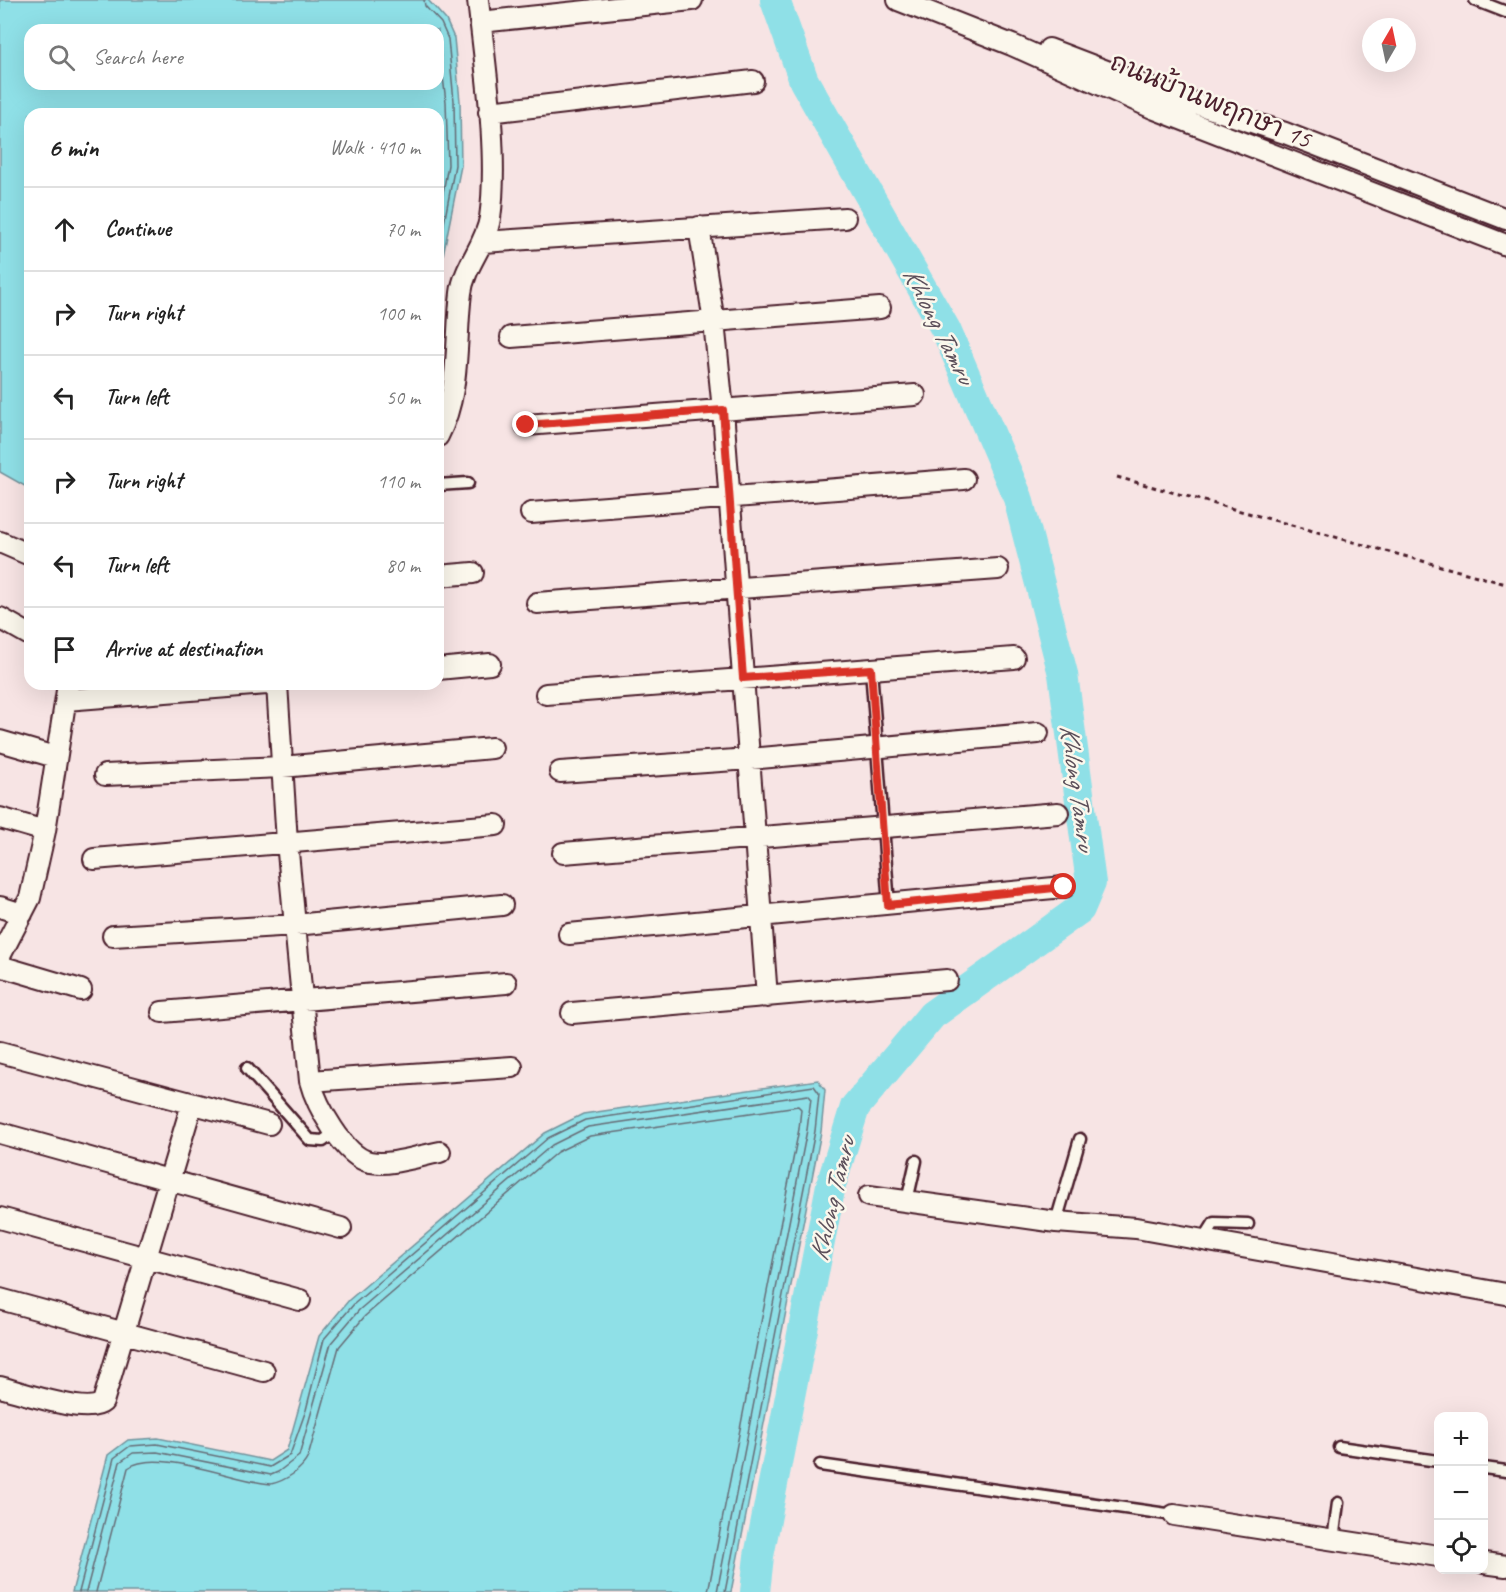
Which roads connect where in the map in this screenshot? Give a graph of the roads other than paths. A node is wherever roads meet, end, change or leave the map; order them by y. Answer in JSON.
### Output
{"nodes":[{"id":1,"x":478,"y":0,"type":"edge"},
{"id":2,"x":692,"y":0,"type":"edge"},
{"id":3,"x":898,"y":0,"type":"edge"},
{"id":4,"x":927,"y":0,"type":"edge"},
{"id":5,"x":1474,"y":0,"type":"edge"},
{"id":6,"x":1506,"y":12,"type":"edge"},
{"id":7,"x":480,"y":22,"type":"junction"},
{"id":8,"x":753,"y":81,"type":"dead end"},
{"id":9,"x":1159,"y":101,"type":"junction"},
{"id":10,"x":489,"y":111,"type":"junction"},
{"id":11,"x":845,"y":218,"type":"dead end"},
{"id":12,"x":1506,"y":219,"type":"edge"},
{"id":13,"x":699,"y":227,"type":"junction"},
{"id":14,"x":483,"y":242,"type":"junction"},
{"id":15,"x":1506,"y":245,"type":"edge"},
{"id":16,"x":880,"y":308,"type":"dead end"},
{"id":17,"x":714,"y":322,"type":"junction"},
{"id":18,"x":511,"y":337,"type":"dead end"},
{"id":19,"x":915,"y":395,"type":"dead end"},
{"id":20,"x":723,"y":410,"type":"junction"},
{"id":21,"x":444,"y":419,"type":"edge"},
{"id":22,"x":526,"y":425,"type":"dead end"},
{"id":23,"x":964,"y":479,"type":"dead end"},
{"id":24,"x":468,"y":483,"type":"dead end"},
{"id":25,"x":444,"y":484,"type":"edge"},
{"id":26,"x":730,"y":497,"type":"junction"},
{"id":27,"x":531,"y":513,"type":"dead end"},
{"id":28,"x":0,"y":542,"type":"edge"},
{"id":29,"x":24,"y":552,"type":"edge"},
{"id":30,"x":998,"y":569,"type":"dead end"},
{"id":31,"x":473,"y":573,"type":"dead end"},
{"id":32,"x":444,"y":575,"type":"edge"},
{"id":33,"x":737,"y":588,"type":"junction"},
{"id":34,"x":537,"y":603,"type":"dead end"},
{"id":35,"x":0,"y":618,"type":"edge"},
{"id":36,"x":24,"y":632,"type":"edge"},
{"id":37,"x":1014,"y":658,"type":"dead end"},
{"id":38,"x":490,"y":664,"type":"dead end"},
{"id":39,"x":444,"y":668,"type":"edge"},
{"id":40,"x":871,"y":669,"type":"junction"},
{"id":41,"x":743,"y":678,"type":"junction"},
{"id":42,"x":117,"y":690,"type":"edge"},
{"id":43,"x":277,"y":690,"type":"edge"},
{"id":44,"x":67,"y":692,"type":"edge"},
{"id":45,"x":546,"y":694,"type":"dead end"},
{"id":46,"x":1038,"y":733,"type":"dead end"},
{"id":47,"x":0,"y":741,"type":"edge"},
{"id":48,"x":877,"y":747,"type":"junction"},
{"id":49,"x":492,"y":748,"type":"dead end"},
{"id":50,"x":55,"y":757,"type":"junction"},
{"id":51,"x":750,"y":759,"type":"junction"},
{"id":52,"x":282,"y":767,"type":"junction"},
{"id":53,"x":560,"y":772,"type":"dead end"},
{"id":54,"x":105,"y":775,"type":"dead end"},
{"id":55,"x":1058,"y":813,"type":"dead end"},
{"id":56,"x":0,"y":818,"type":"edge"},
{"id":57,"x":496,"y":825,"type":"dead end"},
{"id":58,"x":883,"y":827,"type":"junction"},
{"id":59,"x":45,"y":831,"type":"junction"},
{"id":60,"x":755,"y":838,"type":"junction"},
{"id":61,"x":287,"y":842,"type":"junction"},
{"id":62,"x":563,"y":853,"type":"dead end"},
{"id":63,"x":94,"y":860,"type":"dead end"},
{"id":64,"x":1064,"y":887,"type":"dead end"},
{"id":65,"x":502,"y":905,"type":"dead end"},
{"id":66,"x":888,"y":905,"type":"junction"},
{"id":67,"x":0,"y":907,"type":"edge"},
{"id":68,"x":22,"y":914,"type":"junction"},
{"id":69,"x":761,"y":917,"type":"junction"},
{"id":70,"x":295,"y":925,"type":"junction"},
{"id":71,"x":569,"y":934,"type":"dead end"},
{"id":72,"x":114,"y":936,"type":"dead end"},
{"id":73,"x":0,"y":956,"type":"edge"},
{"id":74,"x":0,"y":966,"type":"edge"},
{"id":75,"x":948,"y":980,"type":"dead end"},
{"id":76,"x":506,"y":983,"type":"dead end"},
{"id":77,"x":81,"y":990,"type":"dead end"},
{"id":78,"x":767,"y":997,"type":"junction"},
{"id":79,"x":303,"y":1001,"type":"junction"},
{"id":80,"x":162,"y":1012,"type":"dead end"},
{"id":81,"x":572,"y":1013,"type":"dead end"},
{"id":82,"x":0,"y":1052,"type":"edge"},
{"id":83,"x":512,"y":1067,"type":"dead end"},
{"id":84,"x":247,"y":1068,"type":"dead end"},
{"id":85,"x":310,"y":1082,"type":"junction"},
{"id":86,"x":192,"y":1104,"type":"junction"},
{"id":87,"x":269,"y":1124,"type":"dead end"},
{"id":88,"x":335,"y":1132,"type":"junction"},
{"id":89,"x":0,"y":1133,"type":"edge"},
{"id":90,"x":1080,"y":1139,"type":"dead end"},
{"id":91,"x":440,"y":1152,"type":"dead end"},
{"id":92,"x":916,"y":1161,"type":"dead end"},
{"id":93,"x":171,"y":1181,"type":"junction"},
{"id":94,"x":869,"y":1196,"type":"dead end"},
{"id":95,"x":907,"y":1201,"type":"junction"},
{"id":96,"x":0,"y":1218,"type":"edge"},
{"id":97,"x":1056,"y":1222,"type":"junction"},
{"id":98,"x":1248,"y":1224,"type":"dead end"},
{"id":99,"x":341,"y":1228,"type":"dead end"},
{"id":100,"x":1204,"y":1239,"type":"junction"},
{"id":101,"x":148,"y":1259,"type":"junction"},
{"id":102,"x":1506,"y":1294,"type":"edge"},
{"id":103,"x":0,"y":1299,"type":"edge"},
{"id":104,"x":300,"y":1300,"type":"dead end"},
{"id":105,"x":125,"y":1333,"type":"junction"},
{"id":106,"x":264,"y":1371,"type":"dead end"},
{"id":107,"x":0,"y":1387,"type":"edge"},
{"id":108,"x":1339,"y":1447,"type":"dead end"},
{"id":109,"x":1434,"y":1460,"type":"edge"},
{"id":110,"x":820,"y":1465,"type":"dead end"},
{"id":111,"x":1488,"y":1469,"type":"edge"},
{"id":112,"x":1506,"y":1471,"type":"edge"},
{"id":113,"x":1338,"y":1503,"type":"dead end"},
{"id":114,"x":1174,"y":1515,"type":"joint"},
{"id":115,"x":1333,"y":1540,"type":"junction"},
{"id":116,"x":1434,"y":1555,"type":"edge"},
{"id":117,"x":1488,"y":1564,"type":"edge"},
{"id":118,"x":1506,"y":1566,"type":"edge"}],
"edges":[{"from":1,"to":7,"type":"street"},
{"from":2,"to":7,"type":"street"},
{"from":3,"to":9,"type":"street","name":"ถนนบ้านพฤกษา 15"},
{"from":4,"to":9,"type":"street","name":"ถนนบ้านพฤกษา 15"},
{"from":5,"to":6,"type":"lane"},
{"from":7,"to":10,"type":"street"},
{"from":8,"to":10,"type":"street"},
{"from":9,"to":12,"type":"street","name":"ถนนบ้านพฤกษา 15"},
{"from":9,"to":15,"type":"street","name":"ถนนบ้านพฤกษา 15"},
{"from":10,"to":14,"type":"street"},
{"from":11,"to":13,"type":"street"},
{"from":13,"to":14,"type":"street"},
{"from":13,"to":17,"type":"street"},
{"from":14,"to":21,"type":"street"},
{"from":16,"to":17,"type":"street"},
{"from":17,"to":18,"type":"street"},
{"from":17,"to":20,"type":"street"},
{"from":19,"to":20,"type":"street"},
{"from":20,"to":22,"type":"street"},
{"from":20,"to":26,"type":"street"},
{"from":23,"to":26,"type":"street"},
{"from":24,"to":25,"type":"lane"},
{"from":26,"to":27,"type":"street"},
{"from":26,"to":33,"type":"street"},
{"from":28,"to":29,"type":"street"},
{"from":30,"to":33,"type":"street"},
{"from":31,"to":32,"type":"street"},
{"from":33,"to":34,"type":"street"},
{"from":33,"to":41,"type":"street"},
{"from":35,"to":36,"type":"street"},
{"from":37,"to":40,"type":"street"},
{"from":38,"to":39,"type":"street"},
{"from":40,"to":41,"type":"street"},
{"from":40,"to":48,"type":"lane"},
{"from":41,"to":45,"type":"street"},
{"from":41,"to":51,"type":"street"},
{"from":42,"to":44,"type":"street"},
{"from":43,"to":52,"type":"street"},
{"from":44,"to":50,"type":"street"},
{"from":46,"to":48,"type":"street"},
{"from":47,"to":50,"type":"street"},
{"from":48,"to":51,"type":"street"},
{"from":48,"to":58,"type":"lane"},
{"from":49,"to":52,"type":"street"},
{"from":50,"to":59,"type":"street"},
{"from":51,"to":53,"type":"street"},
{"from":51,"to":60,"type":"street"},
{"from":52,"to":54,"type":"street"},
{"from":52,"to":61,"type":"street"},
{"from":55,"to":58,"type":"street"},
{"from":56,"to":59,"type":"street"},
{"from":57,"to":61,"type":"street"},
{"from":58,"to":60,"type":"street"},
{"from":58,"to":66,"type":"lane"},
{"from":59,"to":68,"type":"street"},
{"from":60,"to":62,"type":"street"},
{"from":60,"to":69,"type":"street"},
{"from":61,"to":63,"type":"street"},
{"from":61,"to":70,"type":"street"},
{"from":64,"to":66,"type":"street"},
{"from":65,"to":70,"type":"street"},
{"from":66,"to":69,"type":"street"},
{"from":67,"to":68,"type":"street"},
{"from":68,"to":73,"type":"street"},
{"from":69,"to":71,"type":"street"},
{"from":69,"to":78,"type":"street"},
{"from":70,"to":72,"type":"street"},
{"from":70,"to":79,"type":"street"},
{"from":74,"to":77,"type":"street"},
{"from":75,"to":78,"type":"street"},
{"from":76,"to":79,"type":"street"},
{"from":78,"to":81,"type":"street"},
{"from":79,"to":80,"type":"street"},
{"from":79,"to":85,"type":"street"},
{"from":82,"to":86,"type":"street"},
{"from":83,"to":85,"type":"street"},
{"from":84,"to":88,"type":"lane"},
{"from":85,"to":88,"type":"street"},
{"from":86,"to":87,"type":"street"},
{"from":86,"to":93,"type":"street"},
{"from":88,"to":91,"type":"street"},
{"from":89,"to":93,"type":"street"},
{"from":90,"to":97,"type":"lane"},
{"from":92,"to":95,"type":"lane"},
{"from":93,"to":99,"type":"street"},
{"from":93,"to":101,"type":"street"},
{"from":94,"to":95,"type":"street"},
{"from":95,"to":97,"type":"street"},
{"from":96,"to":101,"type":"street"},
{"from":97,"to":100,"type":"street"},
{"from":98,"to":100,"type":"lane"},
{"from":100,"to":102,"type":"street"},
{"from":101,"to":104,"type":"street"},
{"from":101,"to":105,"type":"street"},
{"from":103,"to":105,"type":"street"},
{"from":105,"to":106,"type":"street"},
{"from":105,"to":107,"type":"street"},
{"from":108,"to":109,"type":"lane"},
{"from":110,"to":114,"type":"lane"},
{"from":111,"to":112,"type":"lane"},
{"from":113,"to":115,"type":"lane"},
{"from":114,"to":115,"type":"street"},
{"from":115,"to":116,"type":"street"},
{"from":117,"to":118,"type":"street"}]}
